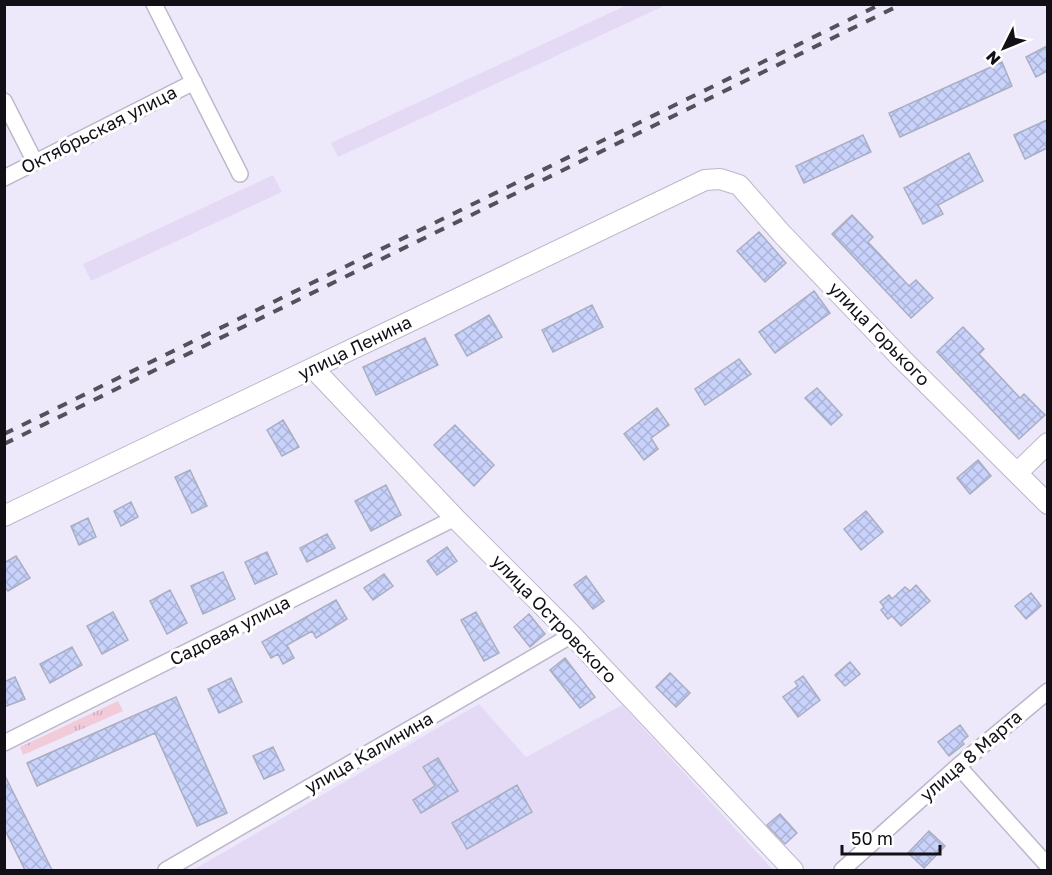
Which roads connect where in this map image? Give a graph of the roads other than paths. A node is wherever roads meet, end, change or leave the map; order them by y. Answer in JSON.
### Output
{"nodes":[{"id":1,"x":154,"y":4,"type":"edge"},
{"id":2,"x":194,"y":82,"type":"junction"},
{"id":3,"x":4,"y":101,"type":"edge"},
{"id":4,"x":35,"y":162,"type":"junction"},
{"id":5,"x":240,"y":174,"type":"dead end"},
{"id":6,"x":4,"y":178,"type":"edge"},
{"id":7,"x":705,"y":180,"type":"joint"},
{"id":8,"x":314,"y":368,"type":"junction"},
{"id":9,"x":1047,"y":443,"type":"edge"},
{"id":10,"x":1017,"y":473,"type":"junction"},
{"id":11,"x":1047,"y":504,"type":"edge"},
{"id":12,"x":4,"y":516,"type":"edge"},
{"id":13,"x":455,"y":518,"type":"junction"},
{"id":14,"x":572,"y":635,"type":"junction"},
{"id":15,"x":1047,"y":691,"type":"edge"},
{"id":16,"x":4,"y":743,"type":"edge"},
{"id":17,"x":958,"y":766,"type":"junction"},
{"id":18,"x":1047,"y":866,"type":"edge"},
{"id":19,"x":166,"y":870,"type":"edge"},
{"id":20,"x":793,"y":870,"type":"edge"},
{"id":21,"x":842,"y":870,"type":"edge"}],
"edges":[{"from":1,"to":2,"type":"street"},
{"from":2,"to":4,"type":"street","name":"Октябрьская улица"},
{"from":2,"to":5,"type":"street"},
{"from":3,"to":4,"type":"street"},
{"from":4,"to":6,"type":"street","name":"Октябрьская улица"},
{"from":7,"to":8,"type":"street","name":"улица Ленина"},
{"from":7,"to":10,"type":"street","name":"улица Горького"},
{"from":8,"to":12,"type":"street","name":"улица Ленина"},
{"from":8,"to":13,"type":"street","name":"улица Островского"},
{"from":9,"to":10,"type":"street"},
{"from":10,"to":11,"type":"street","name":"улица Горького"},
{"from":13,"to":14,"type":"street","name":"улица Островского"},
{"from":13,"to":16,"type":"street","name":"Садовая улица"},
{"from":14,"to":19,"type":"street","name":"улица Калинина"},
{"from":14,"to":20,"type":"street","name":"улица Островского"},
{"from":15,"to":17,"type":"street","name":"улица 8 Марта"},
{"from":17,"to":18,"type":"street"},
{"from":17,"to":21,"type":"street","name":"улица 8 Марта"}]}
